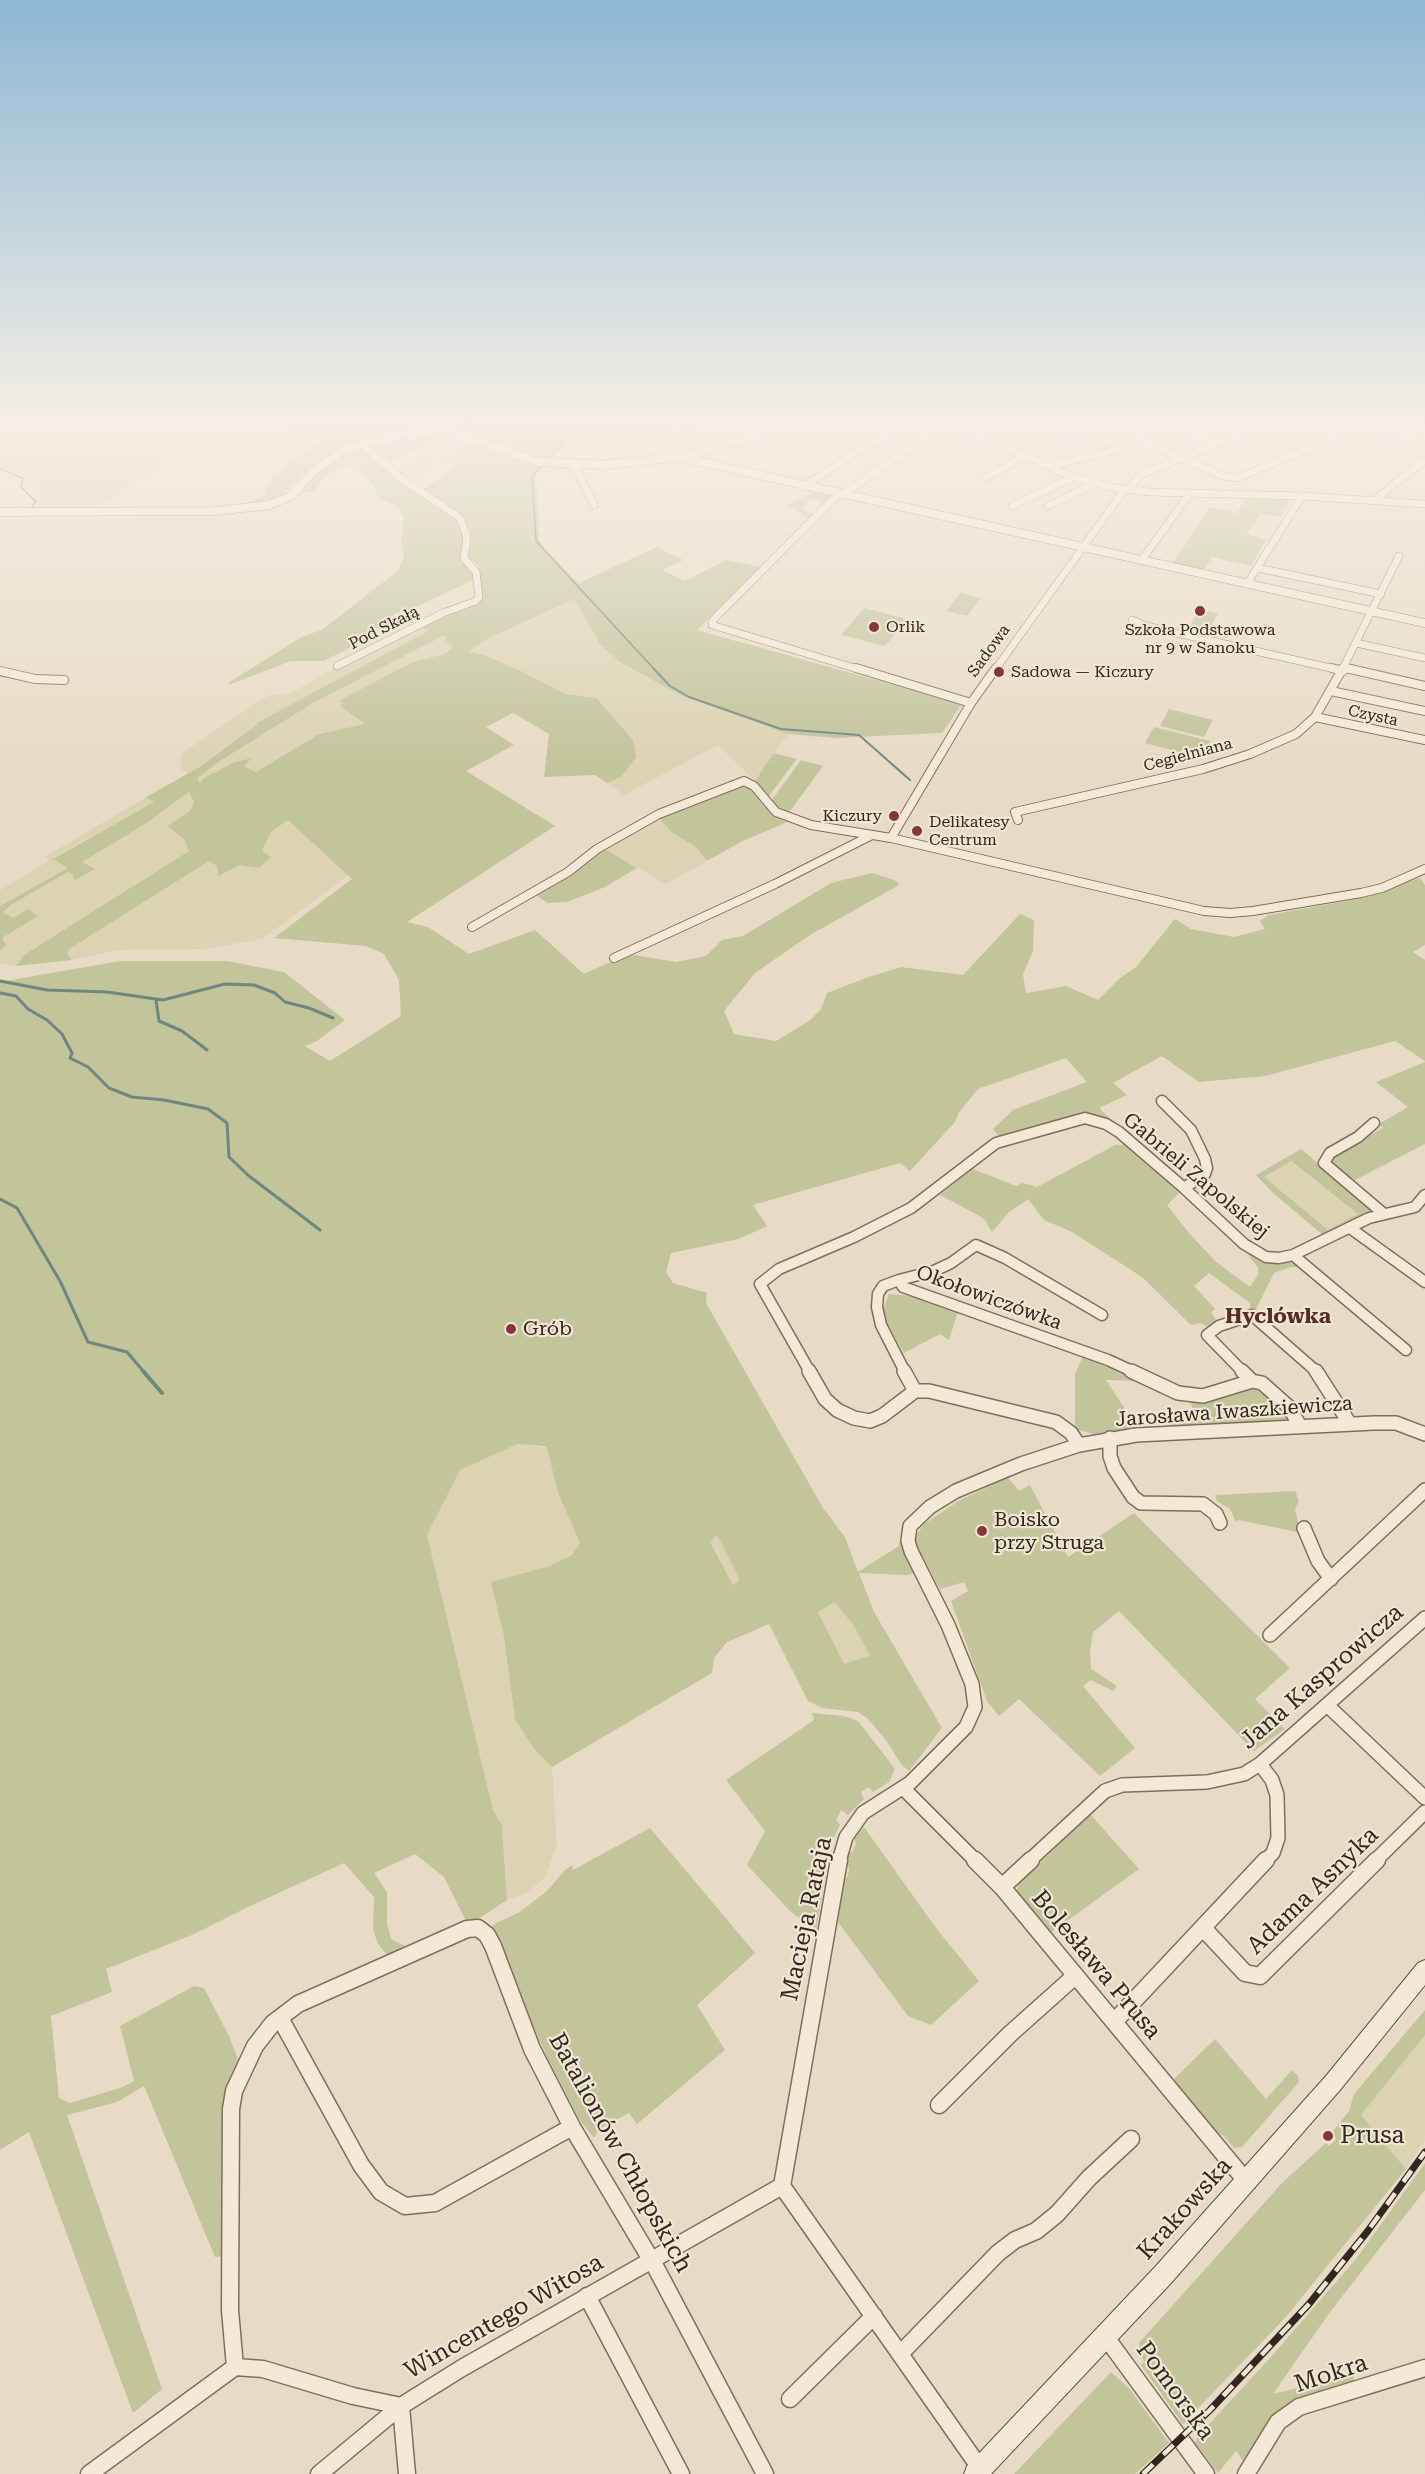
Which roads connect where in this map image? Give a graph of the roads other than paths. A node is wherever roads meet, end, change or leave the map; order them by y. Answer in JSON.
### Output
{"nodes":[{"id":1,"x":467,"y":536,"type":"edge"},
{"id":2,"x":798,"y":536,"type":"edge"},
{"id":3,"x":1030,"y":536,"type":"edge"},
{"id":4,"x":1092,"y":536,"type":"edge"},
{"id":5,"x":1159,"y":536,"type":"edge"},
{"id":6,"x":1277,"y":536,"type":"edge"},
{"id":7,"x":1083,"y":548,"type":"junction"},
{"id":8,"x":1400,"y":556,"type":"dead end"},
{"id":9,"x":1141,"y":561,"type":"junction"},
{"id":10,"x":1258,"y":568,"type":"junction"},
{"id":11,"x":1247,"y":584,"type":"junction"},
{"id":12,"x":1381,"y":594,"type":"junction"},
{"id":13,"x":1371,"y":612,"type":"junction"},
{"id":14,"x":1132,"y":620,"type":"dead end"},
{"id":15,"x":1425,"y":623,"type":"edge"},
{"id":16,"x":1356,"y":643,"type":"junction"},
{"id":17,"x":1425,"y":658,"type":"edge"},
{"id":18,"x":337,"y":666,"type":"dead end"},
{"id":19,"x":1343,"y":670,"type":"junction"},
{"id":20,"x":0,"y":671,"type":"edge"},
{"id":21,"x":64,"y":680,"type":"dead end"},
{"id":22,"x":1425,"y":686,"type":"edge"},
{"id":23,"x":1331,"y":691,"type":"junction"},
{"id":24,"x":971,"y":703,"type":"junction"},
{"id":25,"x":1425,"y":711,"type":"edge"},
{"id":26,"x":1315,"y":717,"type":"junction"},
{"id":27,"x":1425,"y":740,"type":"edge"},
{"id":28,"x":1018,"y":820,"type":"dead end"},
{"id":29,"x":870,"y":836,"type":"junction"},
{"id":30,"x":891,"y":838,"type":"junction"},
{"id":31,"x":1425,"y":869,"type":"edge"},
{"id":32,"x":472,"y":927,"type":"dead end"},
{"id":33,"x":614,"y":958,"type":"dead end"},
{"id":34,"x":1162,"y":1101,"type":"dead end"},
{"id":35,"x":1374,"y":1123,"type":"dead end"},
{"id":36,"x":1184,"y":1188,"type":"junction"},
{"id":37,"x":1425,"y":1195,"type":"edge"},
{"id":38,"x":1420,"y":1209,"type":"edge"},
{"id":39,"x":1384,"y":1214,"type":"junction"},
{"id":40,"x":1350,"y":1228,"type":"junction"},
{"id":41,"x":1293,"y":1255,"type":"junction"},
{"id":42,"x":899,"y":1280,"type":"junction"},
{"id":43,"x":1425,"y":1282,"type":"edge"},
{"id":44,"x":1102,"y":1315,"type":"dead end"},
{"id":45,"x":1406,"y":1350,"type":"dead end"},
{"id":46,"x":1252,"y":1381,"type":"junction"},
{"id":47,"x":915,"y":1391,"type":"junction"},
{"id":48,"x":1350,"y":1424,"type":"junction"},
{"id":49,"x":1300,"y":1426,"type":"junction"},
{"id":50,"x":1425,"y":1434,"type":"edge"},
{"id":51,"x":1110,"y":1438,"type":"junction"},
{"id":52,"x":1078,"y":1445,"type":"junction"},
{"id":53,"x":1425,"y":1490,"type":"edge"},
{"id":54,"x":1220,"y":1523,"type":"dead end"},
{"id":55,"x":1304,"y":1528,"type":"dead end"},
{"id":56,"x":908,"y":1534,"type":"joint"},
{"id":57,"x":1331,"y":1579,"type":"junction"},
{"id":58,"x":1425,"y":1618,"type":"edge"},
{"id":59,"x":1270,"y":1635,"type":"dead end"},
{"id":60,"x":1327,"y":1705,"type":"junction"},
{"id":61,"x":1260,"y":1764,"type":"junction"},
{"id":62,"x":903,"y":1788,"type":"junction"},
{"id":63,"x":1425,"y":1798,"type":"edge"},
{"id":64,"x":1425,"y":1812,"type":"edge"},
{"id":65,"x":1002,"y":1887,"type":"junction"},
{"id":66,"x":1204,"y":1929,"type":"junction"},
{"id":67,"x":1425,"y":1970,"type":"edge"},
{"id":68,"x":1075,"y":1976,"type":"junction"},
{"id":69,"x":277,"y":2021,"type":"junction"},
{"id":70,"x":1114,"y":2022,"type":"junction"},
{"id":71,"x":939,"y":2105,"type":"dead end"},
{"id":72,"x":572,"y":2127,"type":"junction"},
{"id":73,"x":1131,"y":2139,"type":"dead end"},
{"id":74,"x":1246,"y":2181,"type":"junction"},
{"id":75,"x":782,"y":2186,"type":"junction"},
{"id":76,"x":650,"y":2259,"type":"junction"},
{"id":77,"x":588,"y":2296,"type":"junction"},
{"id":78,"x":874,"y":2316,"type":"junction"},
{"id":79,"x":1105,"y":2336,"type":"junction"},
{"id":80,"x":900,"y":2354,"type":"junction"},
{"id":81,"x":235,"y":2367,"type":"junction"},
{"id":82,"x":1425,"y":2368,"type":"edge"},
{"id":83,"x":790,"y":2399,"type":"dead end"},
{"id":84,"x":401,"y":2406,"type":"junction"},
{"id":85,"x":977,"y":2471,"type":"edge"},
{"id":86,"x":1200,"y":2472,"type":"edge"},
{"id":87,"x":89,"y":2474,"type":"edge"},
{"id":88,"x":319,"y":2474,"type":"edge"},
{"id":89,"x":407,"y":2474,"type":"edge"},
{"id":90,"x":681,"y":2474,"type":"edge"},
{"id":91,"x":765,"y":2474,"type":"edge"},
{"id":92,"x":1246,"y":2474,"type":"edge"}],
"edges":[{"from":1,"to":18,"type":"street","name":"Pod Skałą"},
{"from":2,"to":24,"type":"street"},
{"from":3,"to":7,"type":"street"},
{"from":4,"to":7,"type":"street","name":"Sadowa"},
{"from":5,"to":9,"type":"street"},
{"from":6,"to":10,"type":"street"},
{"from":7,"to":9,"type":"street"},
{"from":7,"to":24,"type":"street","name":"Sadowa"},
{"from":8,"to":12,"type":"street","name":"Cegielniana"},
{"from":9,"to":11,"type":"street"},
{"from":10,"to":11,"type":"street"},
{"from":10,"to":12,"type":"street"},
{"from":11,"to":13,"type":"street"},
{"from":12,"to":13,"type":"street","name":"Cegielniana"},
{"from":13,"to":15,"type":"street"},
{"from":13,"to":16,"type":"street","name":"Cegielniana"},
{"from":14,"to":19,"type":"street"},
{"from":16,"to":17,"type":"street"},
{"from":16,"to":19,"type":"street","name":"Cegielniana"},
{"from":19,"to":22,"type":"street"},
{"from":19,"to":23,"type":"street","name":"Cegielniana"},
{"from":20,"to":21,"type":"street"},
{"from":23,"to":25,"type":"street"},
{"from":23,"to":26,"type":"street","name":"Cegielniana"},
{"from":24,"to":30,"type":"street","name":"Sadowa"},
{"from":26,"to":27,"type":"street","name":"Czysta"},
{"from":26,"to":28,"type":"street","name":"Cegielniana"},
{"from":29,"to":30,"type":"street"},
{"from":29,"to":32,"type":"street"},
{"from":29,"to":33,"type":"street"},
{"from":30,"to":31,"type":"street"},
{"from":34,"to":36,"type":"street"},
{"from":35,"to":39,"type":"street"},
{"from":36,"to":41,"type":"street","name":"Gabrieli Zapolskiej"},
{"from":36,"to":47,"type":"street","name":"Gabrieli Zapolskiej"},
{"from":37,"to":38,"type":"street"},
{"from":38,"to":39,"type":"street"},
{"from":39,"to":40,"type":"street"},
{"from":40,"to":41,"type":"street"},
{"from":40,"to":43,"type":"street"},
{"from":41,"to":45,"type":"street"},
{"from":42,"to":44,"type":"street","name":"Okołowiczówka"},
{"from":42,"to":46,"type":"street","name":"Okołowiczówka"},
{"from":42,"to":47,"type":"street"},
{"from":46,"to":48,"type":"street"},
{"from":46,"to":49,"type":"street"},
{"from":47,"to":52,"type":"street"},
{"from":48,"to":49,"type":"street","name":"Jarosława Iwaszkiewicza"},
{"from":48,"to":50,"type":"street","name":"Jarosława Iwaszkiewicza"},
{"from":49,"to":51,"type":"street","name":"Jarosława Iwaszkiewicza"},
{"from":51,"to":52,"type":"street","name":"Jarosława Iwaszkiewicza"},
{"from":51,"to":54,"type":"street"},
{"from":52,"to":56,"type":"street","name":"Jarosława Iwaszkiewicza"},
{"from":53,"to":57,"type":"street"},
{"from":55,"to":57,"type":"street"},
{"from":56,"to":62,"type":"street","name":"Macieja Rataja"},
{"from":57,"to":59,"type":"street"},
{"from":58,"to":60,"type":"street","name":"Jana Kasprowicza"},
{"from":60,"to":61,"type":"street","name":"Jana Kasprowicza"},
{"from":60,"to":63,"type":"street"},
{"from":61,"to":65,"type":"street","name":"Jana Kasprowicza"},
{"from":61,"to":66,"type":"street"},
{"from":62,"to":65,"type":"street","name":"Bolesława Prusa"},
{"from":62,"to":75,"type":"street","name":"Macieja Rataja"},
{"from":64,"to":66,"type":"street","name":"Adama Asnyka"},
{"from":65,"to":68,"type":"street","name":"Bolesława Prusa"},
{"from":66,"to":70,"type":"street"},
{"from":67,"to":74,"type":"main road","name":"Krakowska"},
{"from":68,"to":70,"type":"street","name":"Bolesława Prusa"},
{"from":68,"to":71,"type":"street"},
{"from":69,"to":72,"type":"street"},
{"from":69,"to":72,"type":"street","name":"Batalionów Chłopskich"},
{"from":69,"to":81,"type":"street"},
{"from":70,"to":74,"type":"street","name":"Bolesława Prusa"},
{"from":72,"to":76,"type":"street","name":"Batalionów Chłopskich"},
{"from":73,"to":80,"type":"street"},
{"from":74,"to":79,"type":"main road","name":"Krakowska"},
{"from":75,"to":76,"type":"street","name":"Wincentego Witosa"},
{"from":75,"to":78,"type":"street"},
{"from":76,"to":77,"type":"street","name":"Wincentego Witosa"},
{"from":76,"to":91,"type":"street","name":"Batalionów Chłopskich"},
{"from":77,"to":84,"type":"street","name":"Wincentego Witosa"},
{"from":77,"to":90,"type":"street"},
{"from":78,"to":80,"type":"street"},
{"from":78,"to":83,"type":"street"},
{"from":79,"to":85,"type":"main road","name":"Krakowska"},
{"from":79,"to":86,"type":"street","name":"Pomorska"},
{"from":80,"to":85,"type":"street"},
{"from":81,"to":84,"type":"street","name":"Wincentego Witosa"},
{"from":81,"to":87,"type":"street"},
{"from":82,"to":92,"type":"street","name":"Mokra"},
{"from":84,"to":88,"type":"street"},
{"from":84,"to":89,"type":"street"}]}
